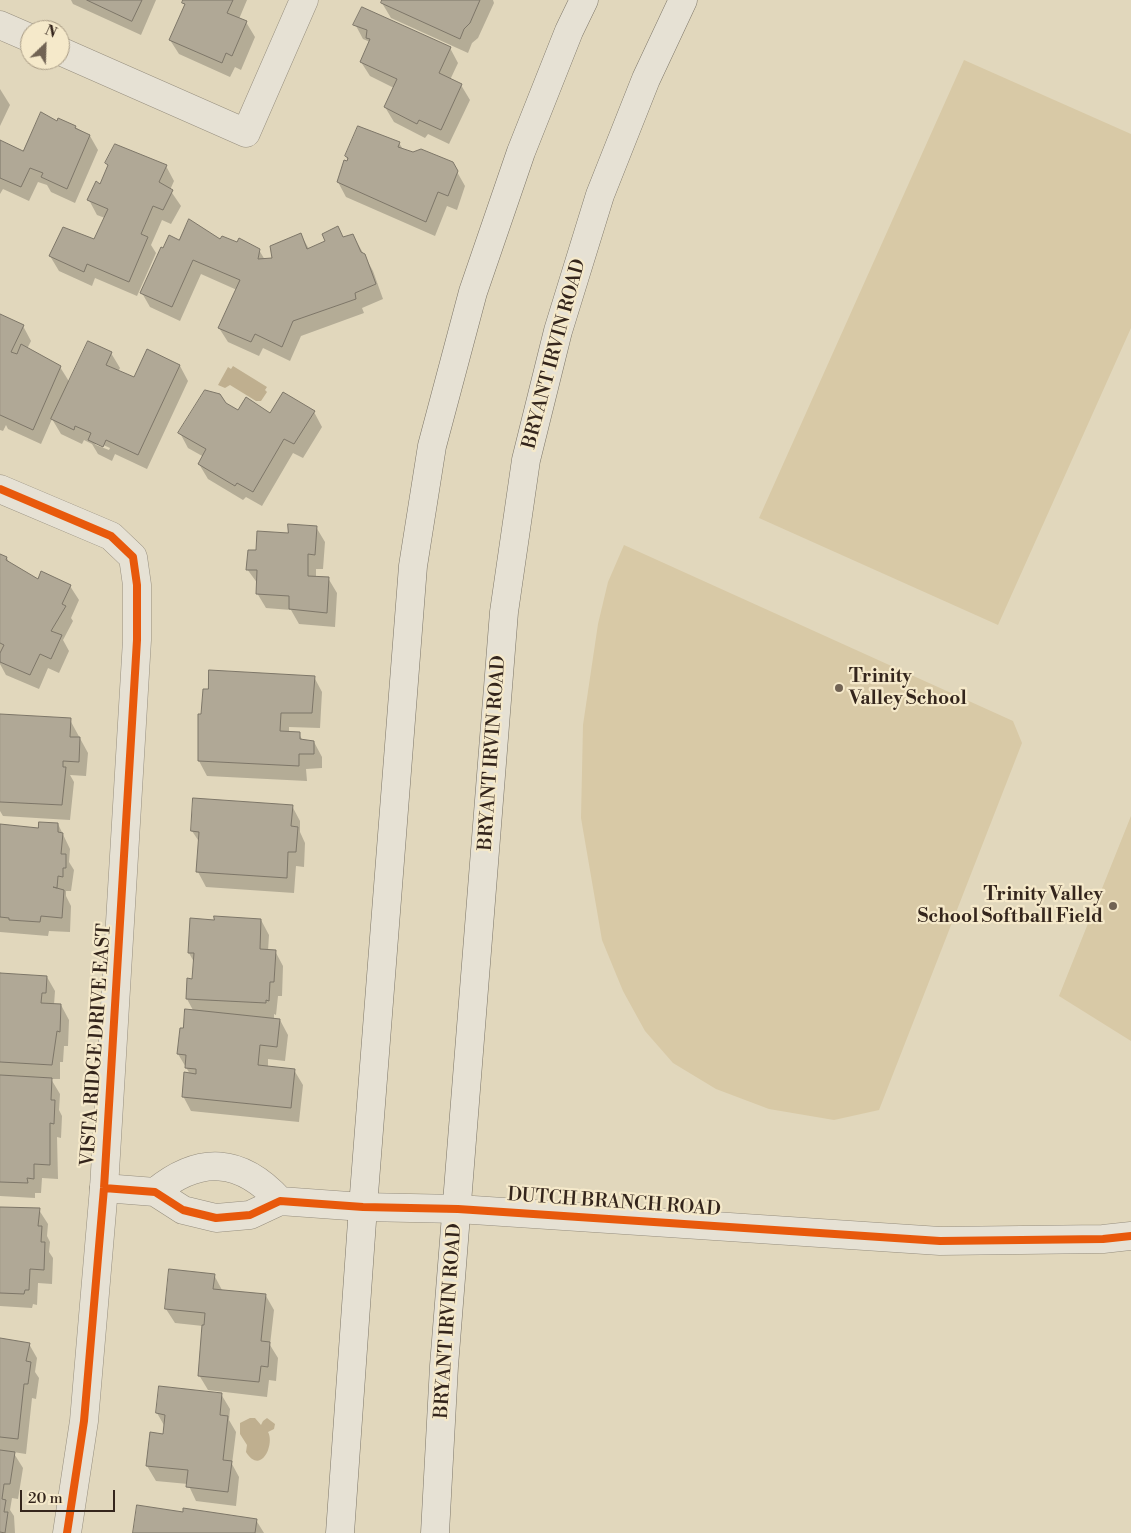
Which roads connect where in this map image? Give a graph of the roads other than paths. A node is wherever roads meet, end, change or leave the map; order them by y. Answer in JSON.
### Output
{"nodes":[{"id":1,"x":304,"y":0,"type":"edge"},
{"id":2,"x":584,"y":0,"type":"edge"},
{"id":3,"x":683,"y":0,"type":"edge"},
{"id":4,"x":0,"y":25,"type":"edge"},
{"id":5,"x":20,"y":34,"type":"edge"},
{"id":6,"x":70,"y":55,"type":"edge"},
{"id":7,"x":0,"y":490,"type":"edge"},
{"id":8,"x":104,"y":1188,"type":"junction"},
{"id":9,"x":155,"y":1192,"type":"junction"},
{"id":10,"x":280,"y":1201,"type":"junction"},
{"id":11,"x":363,"y":1206,"type":"junction"},
{"id":12,"x":458,"y":1209,"type":"junction"},
{"id":13,"x":1131,"y":1236,"type":"edge"},
{"id":14,"x":67,"y":1533,"type":"edge"},
{"id":15,"x":340,"y":1533,"type":"edge"},
{"id":16,"x":435,"y":1533,"type":"edge"}],
"edges":[{"from":1,"to":6,"type":"main road"},
{"from":2,"to":11,"type":"main road"},
{"from":3,"to":12,"type":"main road","name":"BRYANT IRVIN ROAD"},
{"from":4,"to":5,"type":"main road"},
{"from":7,"to":8,"type":"main road","name":"VISTA RIDGE DRIVE EAST"},
{"from":8,"to":9,"type":"main road","name":"DUTCH BRANCH ROAD"},
{"from":8,"to":14,"type":"main road","name":"VISTA RIDGE DRIVE EAST"},
{"from":9,"to":10,"type":"main road","name":"DUTCH BRANCH ROAD"},
{"from":9,"to":10,"type":"main road"},
{"from":10,"to":11,"type":"main road","name":"DUTCH BRANCH ROAD"},
{"from":11,"to":12,"type":"main road","name":"DUTCH BRANCH ROAD"},
{"from":11,"to":15,"type":"main road"},
{"from":12,"to":13,"type":"main road","name":"DUTCH BRANCH ROAD"},
{"from":12,"to":16,"type":"main road","name":"BRYANT IRVIN ROAD"}]}
